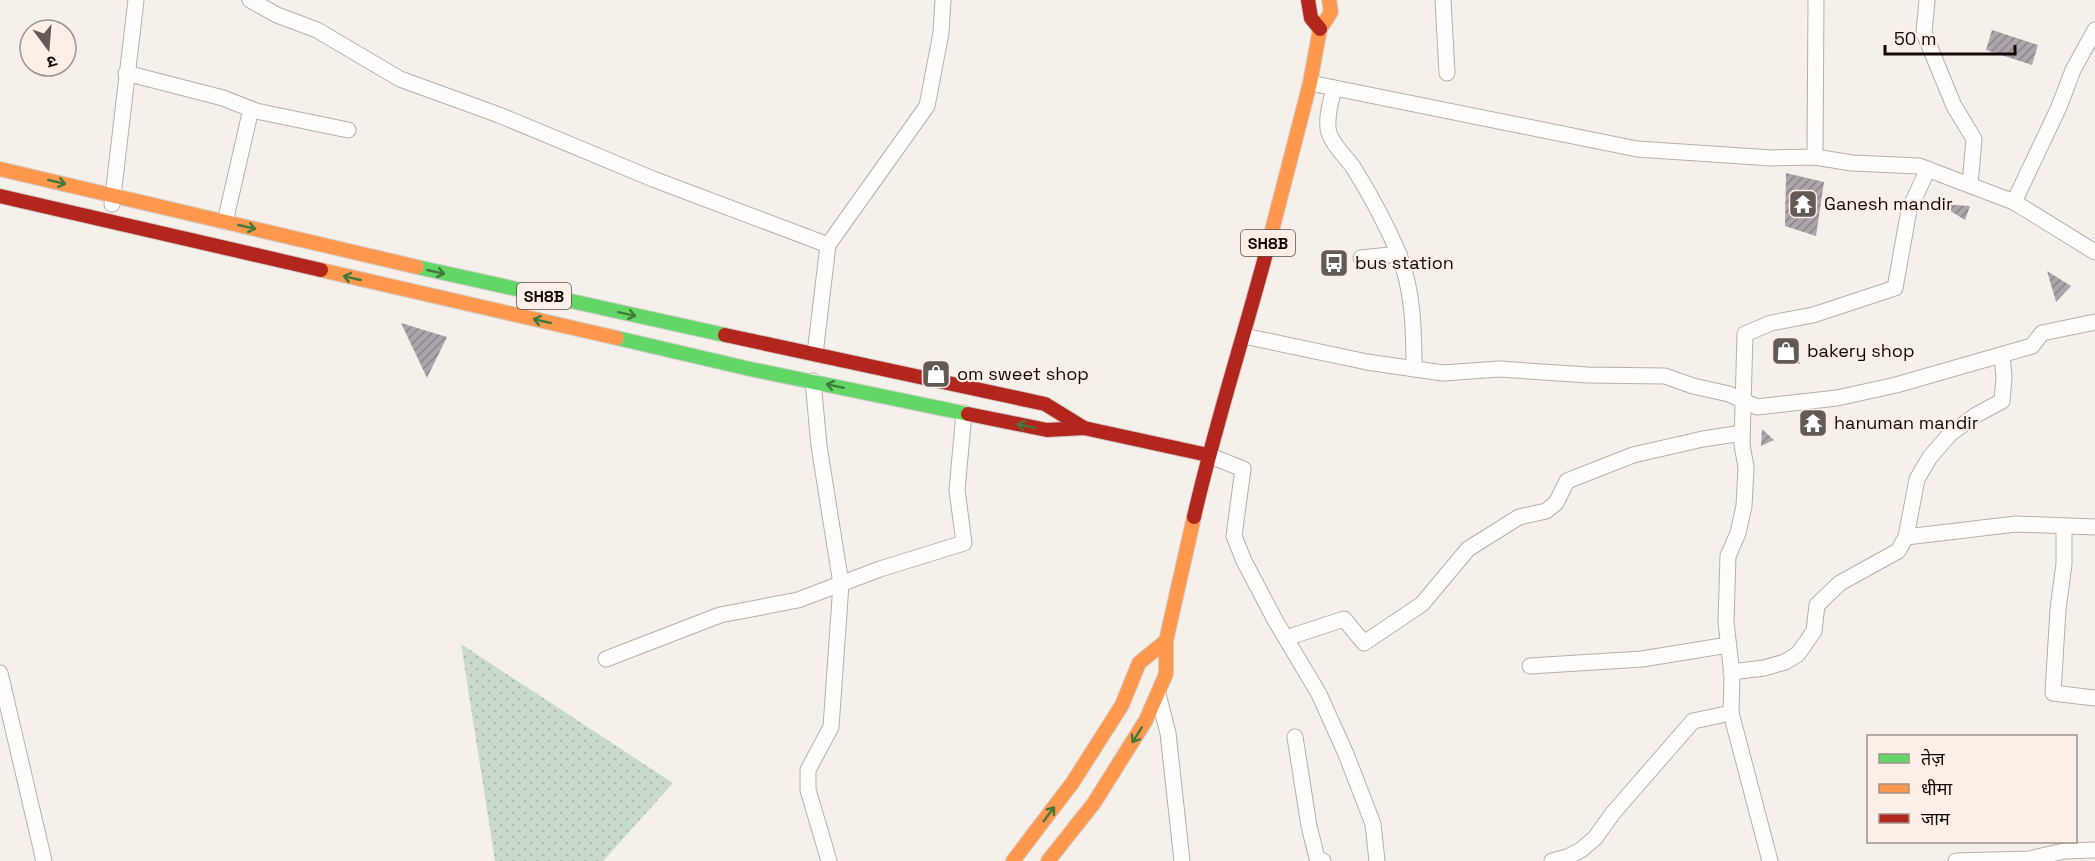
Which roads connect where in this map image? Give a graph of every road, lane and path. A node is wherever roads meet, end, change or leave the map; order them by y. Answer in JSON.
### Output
{"nodes":[{"id":1,"x":136,"y":0,"type":"edge"},
{"id":2,"x":250,"y":0,"type":"edge"},
{"id":3,"x":942,"y":0,"type":"edge"},
{"id":4,"x":1308,"y":0,"type":"edge"},
{"id":5,"x":1329,"y":0,"type":"edge"},
{"id":6,"x":1443,"y":0,"type":"edge"},
{"id":7,"x":1816,"y":0,"type":"edge"},
{"id":8,"x":1927,"y":0,"type":"edge"},
{"id":9,"x":1320,"y":30,"type":"junction"},
{"id":10,"x":2095,"y":30,"type":"edge"},
{"id":11,"x":126,"y":73,"type":"junction"},
{"id":12,"x":1447,"y":73,"type":"dead end"},
{"id":13,"x":1310,"y":83,"type":"junction"},
{"id":14,"x":1334,"y":88,"type":"junction"},
{"id":15,"x":251,"y":109,"type":"junction"},
{"id":16,"x":348,"y":130,"type":"dead end"},
{"id":17,"x":1815,"y":157,"type":"junction"},
{"id":18,"x":0,"y":169,"type":"edge"},
{"id":19,"x":1928,"y":169,"type":"junction"},
{"id":20,"x":1970,"y":185,"type":"junction"},
{"id":21,"x":113,"y":195,"type":"junction"},
{"id":22,"x":0,"y":196,"type":"edge"},
{"id":23,"x":2014,"y":202,"type":"junction"},
{"id":24,"x":108,"y":221,"type":"junction"},
{"id":25,"x":225,"y":222,"type":"junction"},
{"id":26,"x":828,"y":245,"type":"junction"},
{"id":27,"x":2095,"y":252,"type":"edge"},
{"id":28,"x":1399,"y":254,"type":"junction"},
{"id":29,"x":1361,"y":258,"type":"dead end"},
{"id":30,"x":2095,"y":322,"type":"edge"},
{"id":31,"x":1244,"y":336,"type":"junction"},
{"id":32,"x":815,"y":354,"type":"junction"},
{"id":33,"x":2002,"y":356,"type":"junction"},
{"id":34,"x":1414,"y":369,"type":"junction"},
{"id":35,"x":813,"y":381,"type":"junction"},
{"id":36,"x":1743,"y":400,"type":"junction"},
{"id":37,"x":964,"y":413,"type":"junction"},
{"id":38,"x":1084,"y":428,"type":"junction"},
{"id":39,"x":1742,"y":433,"type":"junction"},
{"id":40,"x":1208,"y":455,"type":"junction"},
{"id":41,"x":2064,"y":526,"type":"junction"},
{"id":42,"x":2095,"y":527,"type":"edge"},
{"id":43,"x":1906,"y":537,"type":"junction"},
{"id":44,"x":841,"y":584,"type":"junction"},
{"id":45,"x":1286,"y":638,"type":"junction"},
{"id":46,"x":1166,"y":641,"type":"junction"},
{"id":47,"x":1728,"y":645,"type":"junction"},
{"id":48,"x":606,"y":659,"type":"dead end"},
{"id":49,"x":1530,"y":666,"type":"dead end"},
{"id":50,"x":1731,"y":672,"type":"junction"},
{"id":51,"x":0,"y":673,"type":"edge"},
{"id":52,"x":1158,"y":694,"type":"junction"},
{"id":53,"x":2095,"y":698,"type":"edge"},
{"id":54,"x":1731,"y":713,"type":"junction"},
{"id":55,"x":1295,"y":737,"type":"dead end"},
{"id":56,"x":2095,"y":850,"type":"edge"},
{"id":57,"x":44,"y":861,"type":"edge"},
{"id":58,"x":829,"y":861,"type":"edge"},
{"id":59,"x":1013,"y":861,"type":"edge"},
{"id":60,"x":1048,"y":861,"type":"edge"},
{"id":61,"x":1182,"y":861,"type":"edge"},
{"id":62,"x":1323,"y":861,"type":"edge"},
{"id":63,"x":1377,"y":861,"type":"edge"},
{"id":64,"x":1552,"y":861,"type":"edge"},
{"id":65,"x":1770,"y":861,"type":"edge"},
{"id":66,"x":1956,"y":861,"type":"edge"}],
"edges":[{"from":1,"to":11,"type":"street"},
{"from":2,"to":26,"type":"street"},
{"from":3,"to":26,"type":"street"},
{"from":4,"to":9,"type":"main road"},
{"from":5,"to":9,"type":"main road","number":"SH8B"},
{"from":6,"to":12,"type":"street"},
{"from":7,"to":17,"type":"street"},
{"from":8,"to":20,"type":"street"},
{"from":9,"to":13,"type":"main road","number":"SH8B"},
{"from":10,"to":23,"type":"street"},
{"from":11,"to":15,"type":"street"},
{"from":11,"to":21,"type":"street"},
{"from":13,"to":14,"type":"street"},
{"from":13,"to":31,"type":"main road","number":"SH8B"},
{"from":14,"to":17,"type":"street"},
{"from":14,"to":28,"type":"street"},
{"from":15,"to":16,"type":"street"},
{"from":15,"to":25,"type":"street"},
{"from":17,"to":19,"type":"street"},
{"from":18,"to":21,"type":"main road","number":"SH8B","one_way":true},
{"from":19,"to":20,"type":"street"},
{"from":19,"to":36,"type":"street"},
{"from":20,"to":23,"type":"street"},
{"from":21,"to":24,"type":"street"},
{"from":21,"to":25,"type":"main road","number":"SH8B"},
{"from":22,"to":24,"type":"main road","number":"SH8B"},
{"from":23,"to":27,"type":"street"},
{"from":35,"to":24,"type":"main road","number":"SH8B","one_way":true},
{"from":25,"to":32,"type":"main road","number":"SH8B","one_way":true},
{"from":26,"to":32,"type":"street"},
{"from":28,"to":29,"type":"street"},
{"from":28,"to":34,"type":"street"},
{"from":30,"to":33,"type":"street"},
{"from":31,"to":34,"type":"street"},
{"from":31,"to":40,"type":"main road","number":"SH8B"},
{"from":32,"to":38,"type":"main road","number":"SH8B"},
{"from":33,"to":36,"type":"street"},
{"from":33,"to":43,"type":"street"},
{"from":34,"to":36,"type":"street"},
{"from":37,"to":35,"type":"main road","number":"SH8B","one_way":true},
{"from":35,"to":44,"type":"street"},
{"from":36,"to":39,"type":"street"},
{"from":38,"to":37,"type":"main road","number":"SH8B","one_way":true},
{"from":37,"to":44,"type":"street"},
{"from":38,"to":40,"type":"main road","number":"SH8B"},
{"from":39,"to":45,"type":"street"},
{"from":39,"to":47,"type":"street"},
{"from":40,"to":45,"type":"street"},
{"from":40,"to":46,"type":"main road"},
{"from":41,"to":42,"type":"street"},
{"from":41,"to":43,"type":"street"},
{"from":41,"to":53,"type":"street"},
{"from":43,"to":50,"type":"street"},
{"from":44,"to":48,"type":"street"},
{"from":44,"to":58,"type":"street"},
{"from":45,"to":63,"type":"street"},
{"from":46,"to":52,"type":"main road"},
{"from":59,"to":46,"type":"main road","one_way":true},
{"from":47,"to":49,"type":"street"},
{"from":47,"to":50,"type":"street"},
{"from":50,"to":54,"type":"street"},
{"from":51,"to":57,"type":"street"},
{"from":52,"to":60,"type":"main road","one_way":true},
{"from":52,"to":61,"type":"street"},
{"from":54,"to":64,"type":"street"},
{"from":54,"to":65,"type":"street"},
{"from":55,"to":62,"type":"street"},
{"from":56,"to":66,"type":"street"}]}
